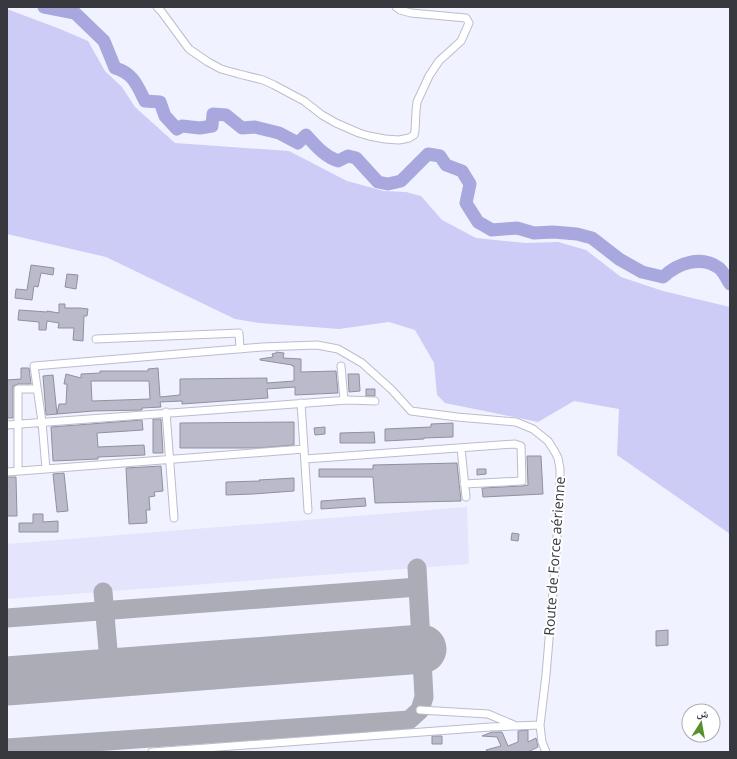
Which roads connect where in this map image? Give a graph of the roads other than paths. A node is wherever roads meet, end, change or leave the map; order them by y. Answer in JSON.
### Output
{"nodes":[{"id":1,"x":157,"y":7,"type":"edge"},
{"id":2,"x":396,"y":7,"type":"edge"},
{"id":3,"x":96,"y":339,"type":"dead end"},
{"id":4,"x":240,"y":349,"type":"junction"},
{"id":5,"x":341,"y":366,"type":"dead end"},
{"id":6,"x":37,"y":388,"type":"junction"},
{"id":7,"x":344,"y":400,"type":"junction"},
{"id":8,"x":375,"y":401,"type":"dead end"},
{"id":9,"x":301,"y":403,"type":"junction"},
{"id":10,"x":166,"y":412,"type":"junction"},
{"id":11,"x":42,"y":422,"type":"junction"},
{"id":12,"x":18,"y":424,"type":"junction"},
{"id":13,"x":7,"y":425,"type":"edge"},
{"id":14,"x":461,"y":448,"type":"junction"},
{"id":15,"x":304,"y":449,"type":"junction"},
{"id":16,"x":305,"y":459,"type":"junction"},
{"id":17,"x":169,"y":460,"type":"junction"},
{"id":18,"x":46,"y":469,"type":"junction"},
{"id":19,"x":18,"y":471,"type":"junction"},
{"id":20,"x":7,"y":472,"type":"edge"},
{"id":21,"x":464,"y":484,"type":"junction"},
{"id":22,"x":466,"y":497,"type":"dead end"},
{"id":23,"x":308,"y":510,"type":"dead end"},
{"id":24,"x":174,"y":518,"type":"dead end"},
{"id":25,"x":420,"y":710,"type":"dead end"},
{"id":26,"x":540,"y":725,"type":"junction"},
{"id":27,"x":516,"y":726,"type":"junction"},
{"id":28,"x":152,"y":752,"type":"edge"},
{"id":29,"x":546,"y":752,"type":"edge"}],
"edges":[{"from":1,"to":2,"type":"street"},
{"from":3,"to":4,"type":"street"},
{"from":4,"to":6,"type":"street","name":"Route de Force aérienne"},
{"from":4,"to":26,"type":"street","name":"Route de Force aérienne"},
{"from":5,"to":7,"type":"street"},
{"from":6,"to":11,"type":"street"},
{"from":6,"to":12,"type":"street"},
{"from":7,"to":8,"type":"street"},
{"from":7,"to":9,"type":"street"},
{"from":9,"to":10,"type":"street"},
{"from":9,"to":15,"type":"street"},
{"from":10,"to":11,"type":"street"},
{"from":10,"to":17,"type":"street"},
{"from":11,"to":12,"type":"street"},
{"from":11,"to":18,"type":"street"},
{"from":12,"to":13,"type":"street"},
{"from":12,"to":19,"type":"street"},
{"from":14,"to":16,"type":"street"},
{"from":14,"to":21,"type":"street"},
{"from":14,"to":21,"type":"street"},
{"from":15,"to":16,"type":"street"},
{"from":15,"to":17,"type":"street"},
{"from":16,"to":23,"type":"street"},
{"from":17,"to":18,"type":"street"},
{"from":17,"to":24,"type":"street"},
{"from":18,"to":19,"type":"street"},
{"from":19,"to":20,"type":"street"},
{"from":21,"to":22,"type":"street"},
{"from":25,"to":27,"type":"street"},
{"from":26,"to":27,"type":"street"},
{"from":26,"to":29,"type":"street","name":"Route de Force aérienne"},
{"from":27,"to":28,"type":"street"}]}
